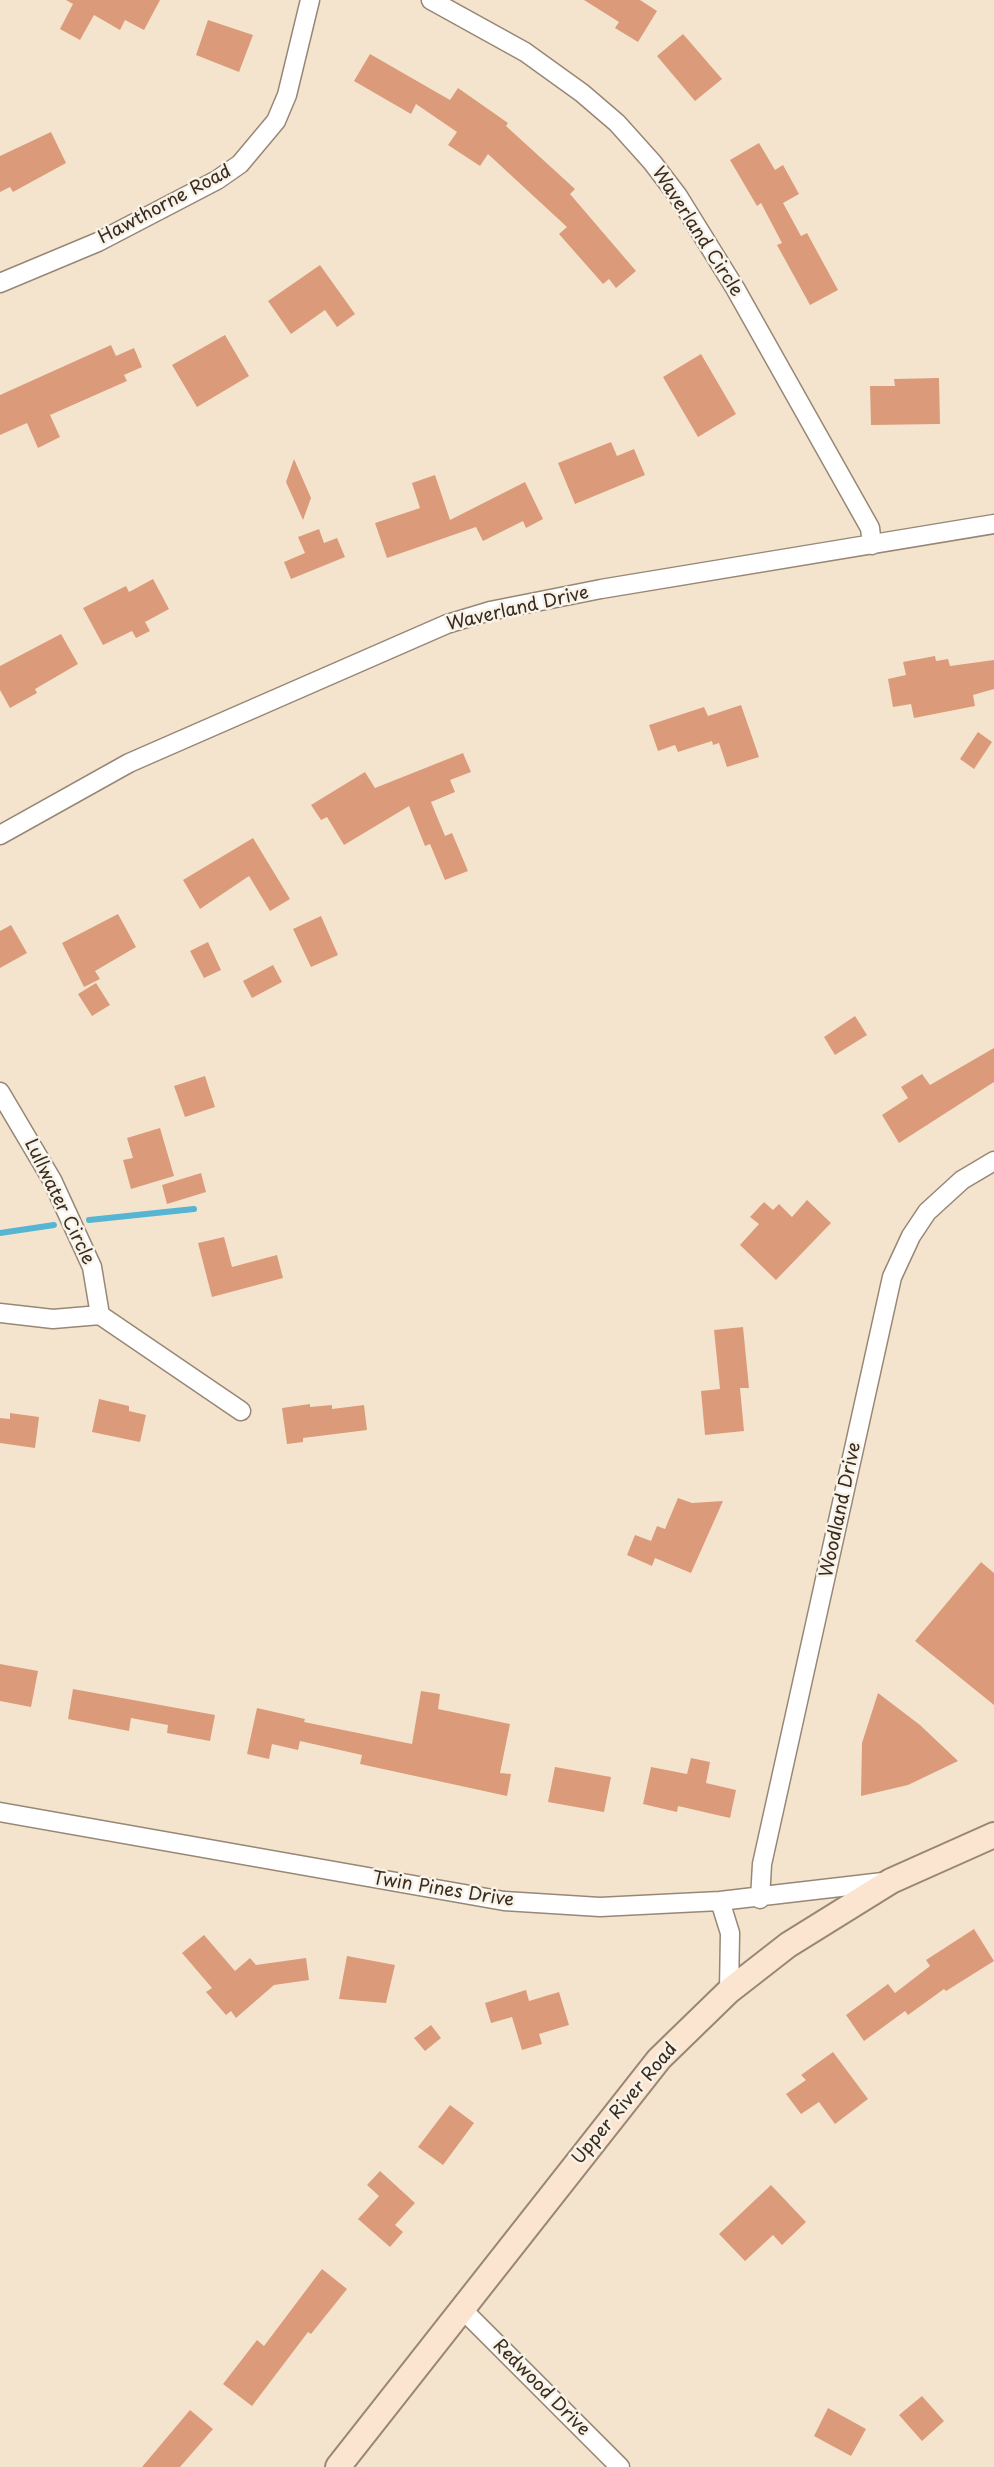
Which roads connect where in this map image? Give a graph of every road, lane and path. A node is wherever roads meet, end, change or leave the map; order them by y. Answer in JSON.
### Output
{"nodes":[{"id":1,"x":310,"y":0,"type":"edge"},
{"id":2,"x":431,"y":0,"type":"edge"},
{"id":3,"x":0,"y":283,"type":"edge"},
{"id":4,"x":994,"y":523,"type":"edge"},
{"id":5,"x":872,"y":545,"type":"junction"},
{"id":6,"x":0,"y":835,"type":"edge"},
{"id":7,"x":0,"y":1092,"type":"edge"},
{"id":8,"x":994,"y":1161,"type":"edge"},
{"id":9,"x":0,"y":1313,"type":"edge"},
{"id":10,"x":100,"y":1315,"type":"junction"},
{"id":11,"x":241,"y":1410,"type":"dead end"},
{"id":12,"x":0,"y":1812,"type":"edge"},
{"id":13,"x":994,"y":1835,"type":"edge"},
{"id":14,"x":891,"y":1881,"type":"junction"},
{"id":15,"x":760,"y":1899,"type":"junction"},
{"id":16,"x":720,"y":1902,"type":"junction"},
{"id":17,"x":729,"y":1991,"type":"junction"},
{"id":18,"x":463,"y":2309,"type":"junction"},
{"id":19,"x":338,"y":2467,"type":"edge"},
{"id":20,"x":620,"y":2467,"type":"edge"}],
"edges":[{"from":1,"to":3,"type":"street","name":"Hawthorne Road"},
{"from":2,"to":5,"type":"street","name":"Waverland Circle"},
{"from":4,"to":5,"type":"street","name":"Waverland Drive"},
{"from":5,"to":6,"type":"street","name":"Waverland Drive"},
{"from":7,"to":10,"type":"street","name":"Lullwater Circle"},
{"from":8,"to":15,"type":"street","name":"Woodland Drive"},
{"from":9,"to":10,"type":"street"},
{"from":10,"to":11,"type":"street"},
{"from":12,"to":16,"type":"street","name":"Twin Pines Drive"},
{"from":13,"to":14,"type":"street","name":"Upper River Road"},
{"from":14,"to":15,"type":"street","name":"Twin Pines Drive"},
{"from":14,"to":17,"type":"street","name":"Upper River Road"},
{"from":15,"to":16,"type":"street","name":"Twin Pines Drive"},
{"from":16,"to":17,"type":"street"},
{"from":17,"to":18,"type":"street","name":"Upper River Road"},
{"from":18,"to":19,"type":"street","name":"Upper River Road"},
{"from":18,"to":20,"type":"street","name":"Redwood Drive"}]}
